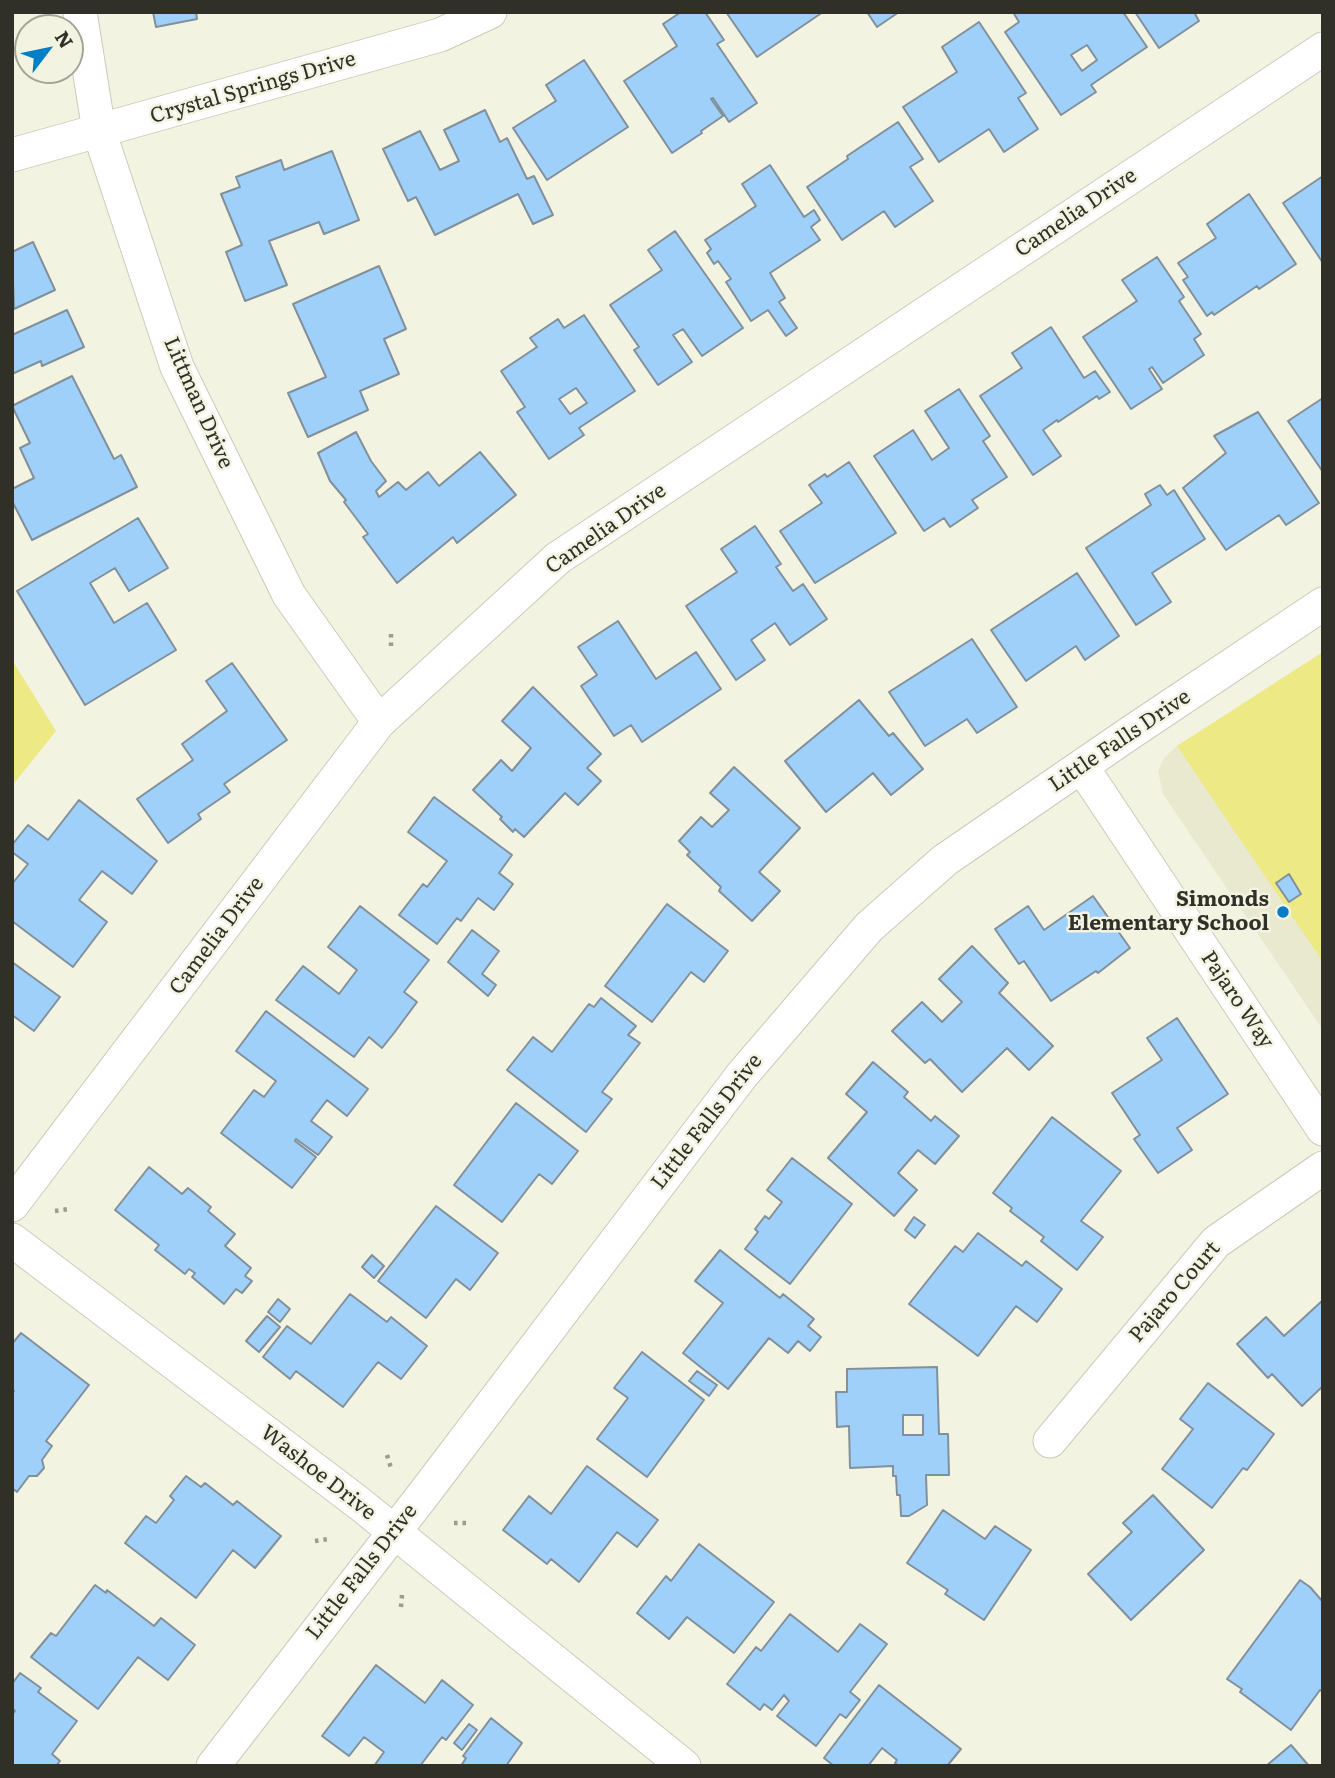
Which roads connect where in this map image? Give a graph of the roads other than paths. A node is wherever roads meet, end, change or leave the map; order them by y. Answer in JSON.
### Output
{"nodes":[{"id":1,"x":80,"y":12,"type":"edge"},
{"id":2,"x":491,"y":12,"type":"edge"},
{"id":3,"x":1323,"y":49,"type":"edge"},
{"id":4,"x":99,"y":131,"type":"junction"},
{"id":5,"x":12,"y":155,"type":"edge"},
{"id":6,"x":1323,"y":604,"type":"edge"},
{"id":7,"x":379,"y":722,"type":"junction"},
{"id":8,"x":1082,"y":767,"type":"junction"},
{"id":9,"x":1323,"y":1129,"type":"edge"},
{"id":10,"x":1323,"y":1168,"type":"edge"},
{"id":11,"x":12,"y":1205,"type":"edge"},
{"id":12,"x":12,"y":1240,"type":"edge"},
{"id":13,"x":1050,"y":1441,"type":"dead end"},
{"id":14,"x":394,"y":1531,"type":"junction"},
{"id":15,"x":213,"y":1766,"type":"edge"},
{"id":16,"x":684,"y":1766,"type":"edge"}],
"edges":[{"from":1,"to":4,"type":"street","name":"Littman Drive"},
{"from":2,"to":4,"type":"street","name":"Crystal Springs Drive"},
{"from":3,"to":7,"type":"street","name":"Camelia Drive"},
{"from":4,"to":5,"type":"street","name":"Crystal Springs Drive"},
{"from":4,"to":7,"type":"street","name":"Littman Drive"},
{"from":6,"to":8,"type":"street","name":"Little Falls Drive"},
{"from":7,"to":11,"type":"street","name":"Camelia Drive"},
{"from":8,"to":9,"type":"street","name":"Pajaro Way"},
{"from":8,"to":14,"type":"street","name":"Little Falls Drive"},
{"from":10,"to":13,"type":"street","name":"Pajaro Court"},
{"from":12,"to":14,"type":"street","name":"Washoe Drive"},
{"from":14,"to":15,"type":"street","name":"Little Falls Drive"},
{"from":14,"to":16,"type":"street","name":"Washoe Drive"}]}
